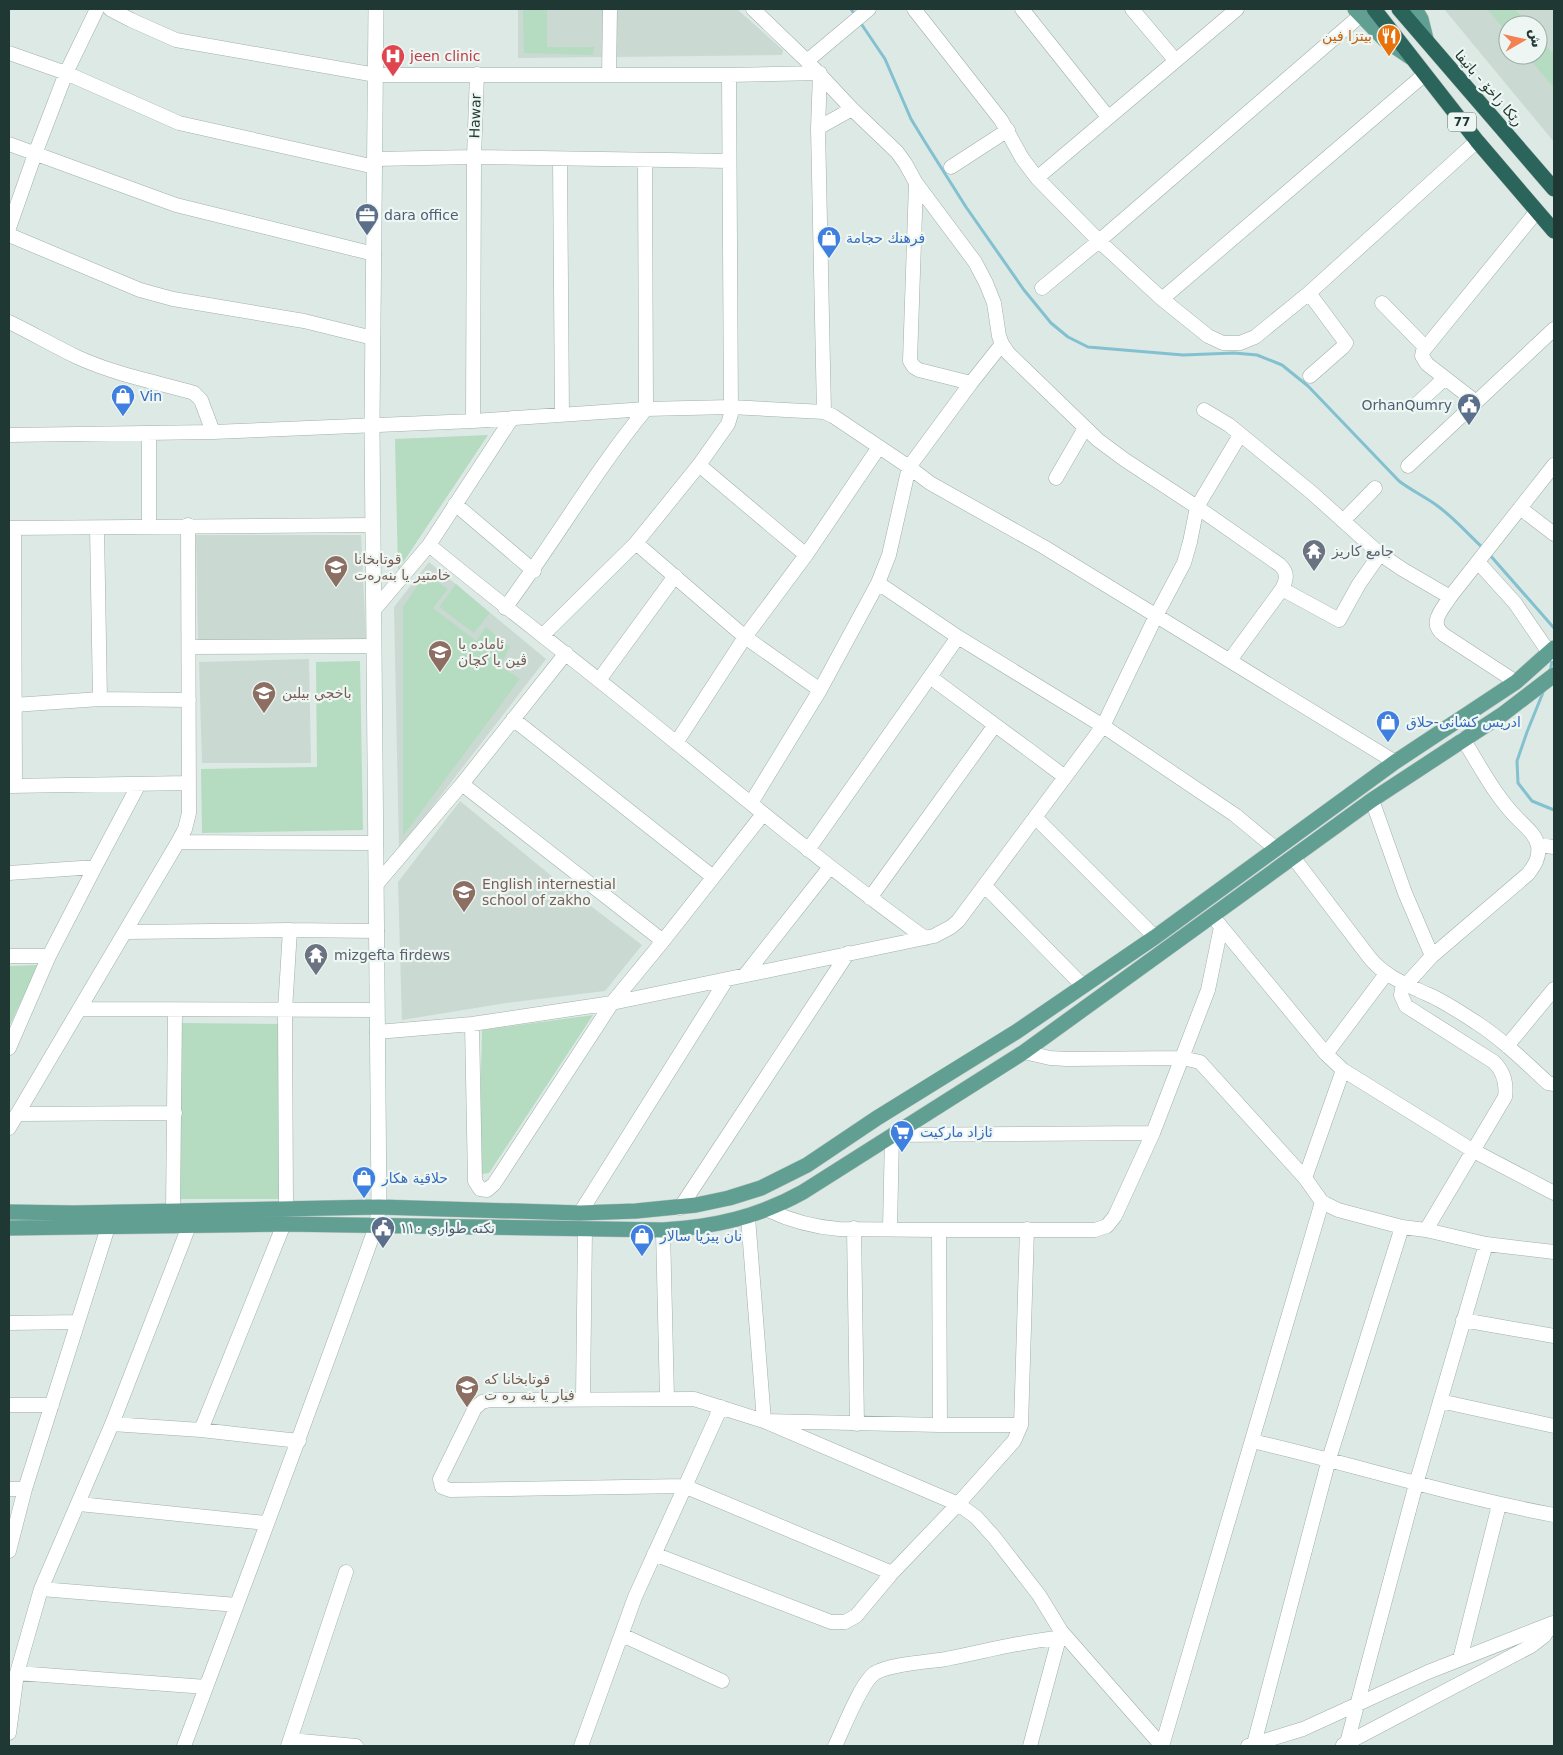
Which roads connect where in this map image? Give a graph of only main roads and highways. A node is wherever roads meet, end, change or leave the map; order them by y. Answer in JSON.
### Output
{"nodes":[{"id":1,"x":376,"y":9,"type":"edge"},
{"id":2,"x":1399,"y":9,"type":"edge"},
{"id":3,"x":1415,"y":9,"type":"edge"},
{"id":4,"x":1363,"y":11,"type":"edge"},
{"id":5,"x":1426,"y":39,"type":"junction"},
{"id":6,"x":1554,"y":189,"type":"edge"},
{"id":7,"x":1554,"y":231,"type":"edge"},
{"id":8,"x":1552,"y":651,"type":"edge"},
{"id":9,"x":1550,"y":678,"type":"edge"},
{"id":10,"x":1489,"y":701,"type":"junction"},
{"id":11,"x":1503,"y":714,"type":"junction"},
{"id":12,"x":1050,"y":1009,"type":"junction"},
{"id":13,"x":1064,"y":1023,"type":"junction"},
{"id":14,"x":379,"y":1207,"type":"junction"},
{"id":15,"x":9,"y":1212,"type":"edge"},
{"id":16,"x":9,"y":1228,"type":"edge"}],
"edges":[{"from":1,"to":14,"type":"main road"},
{"from":2,"to":5,"type":"highway","name":"رێکا زاخۆ - باتیفا","number":"77"},
{"from":3,"to":5,"type":"main road"},
{"from":4,"to":7,"type":"highway","number":"77"},
{"from":5,"to":6,"type":"highway","name":"رێکا زاخۆ - باتیفا","number":"77"},
{"from":8,"to":10,"type":"main road"},
{"from":9,"to":11,"type":"main road"},
{"from":10,"to":11,"type":"main road"},
{"from":10,"to":12,"type":"main road"},
{"from":11,"to":13,"type":"main road"},
{"from":12,"to":13,"type":"main road"},
{"from":12,"to":14,"type":"main road"},
{"from":13,"to":16,"type":"main road"},
{"from":14,"to":15,"type":"main road"}]}
